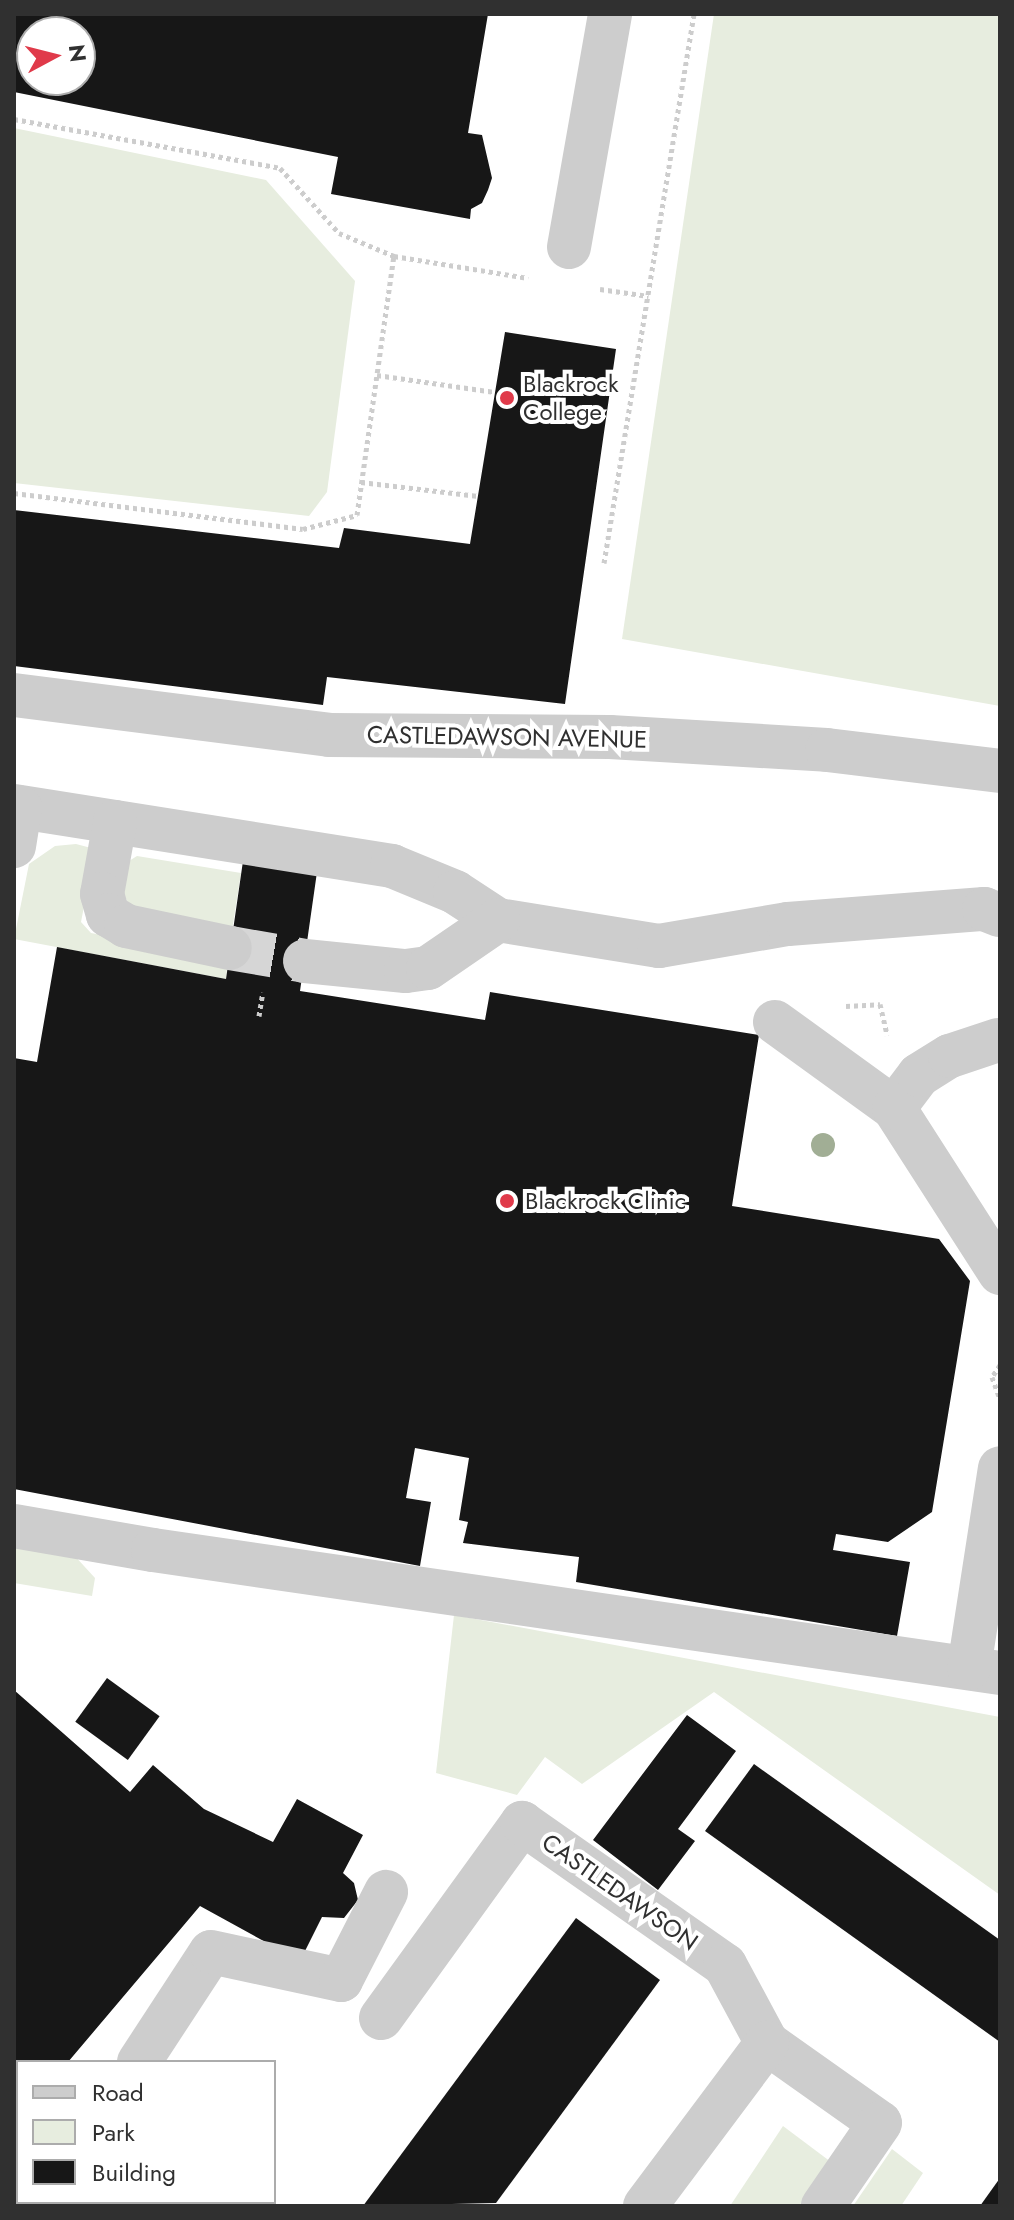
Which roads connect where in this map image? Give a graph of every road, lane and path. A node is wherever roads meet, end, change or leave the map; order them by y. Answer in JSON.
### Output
{"nodes":[{"id":1,"x":610,"y":14,"type":"edge"},
{"id":2,"x":694,"y":14,"type":"edge"},
{"id":3,"x":14,"y":119,"type":"edge"},
{"id":4,"x":569,"y":247,"type":"joint"},
{"id":5,"x":394,"y":256,"type":"junction"},
{"id":6,"x":377,"y":375,"type":"junction"},
{"id":7,"x":495,"y":392,"type":"dead end"},
{"id":8,"x":361,"y":482,"type":"junction"},
{"id":9,"x":14,"y":493,"type":"edge"},
{"id":10,"x":478,"y":496,"type":"dead end"},
{"id":11,"x":604,"y":563,"type":"dead end"},
{"id":12,"x":14,"y":695,"type":"edge"},
{"id":13,"x":1000,"y":771,"type":"edge"},
{"id":14,"x":16,"y":820,"type":"edge"},
{"id":15,"x":115,"y":822,"type":"junction"},
{"id":16,"x":1000,"y":915,"type":"edge"},
{"id":17,"x":498,"y":920,"type":"junction"},
{"id":18,"x":230,"y":948,"type":"tunnel mouth"},
{"id":19,"x":305,"y":961,"type":"tunnel mouth"},
{"id":20,"x":775,"y":1022,"type":"dead end"},
{"id":21,"x":999,"y":1041,"type":"edge"},
{"id":22,"x":894,"y":1108,"type":"junction"},
{"id":23,"x":1000,"y":1273,"type":"edge"},
{"id":24,"x":1000,"y":1365,"type":"edge"},
{"id":25,"x":1000,"y":1399,"type":"edge"},
{"id":26,"x":1000,"y":1468,"type":"edge"},
{"id":27,"x":14,"y":1526,"type":"edge"},
{"id":28,"x":984,"y":1670,"type":"edge"},
{"id":29,"x":386,"y":1892,"type":"dead end"},
{"id":30,"x":381,"y":2018,"type":"dead end"},
{"id":31,"x":767,"y":2043,"type":"junction"},
{"id":32,"x":140,"y":2060,"type":"edge"},
{"id":33,"x":645,"y":2206,"type":"edge"},
{"id":34,"x":823,"y":2206,"type":"edge"}],
"edges":[{"from":1,"to":4,"type":"street"},
{"from":2,"to":11,"type":"path"},
{"from":3,"to":5,"type":"path"},
{"from":4,"to":5,"type":"path"},
{"from":5,"to":6,"type":"path"},
{"from":6,"to":7,"type":"path"},
{"from":6,"to":8,"type":"path"},
{"from":8,"to":9,"type":"path"},
{"from":8,"to":10,"type":"path"},
{"from":12,"to":13,"type":"street","name":"CASTLEDAWSON AVENUE"},
{"from":14,"to":15,"type":"street"},
{"from":15,"to":17,"type":"street"},
{"from":15,"to":18,"type":"street"},
{"from":16,"to":17,"type":"street"},
{"from":17,"to":19,"type":"street"},
{"from":20,"to":22,"type":"street"},
{"from":21,"to":22,"type":"street"},
{"from":22,"to":23,"type":"street"},
{"from":24,"to":25,"type":"path"},
{"from":26,"to":28,"type":"street"},
{"from":27,"to":28,"type":"street"},
{"from":29,"to":32,"type":"street"},
{"from":30,"to":31,"type":"street","name":"CASTLEDAWSON"},
{"from":31,"to":33,"type":"street"},
{"from":31,"to":34,"type":"street","name":"CASTLEDAWSON"}]}
